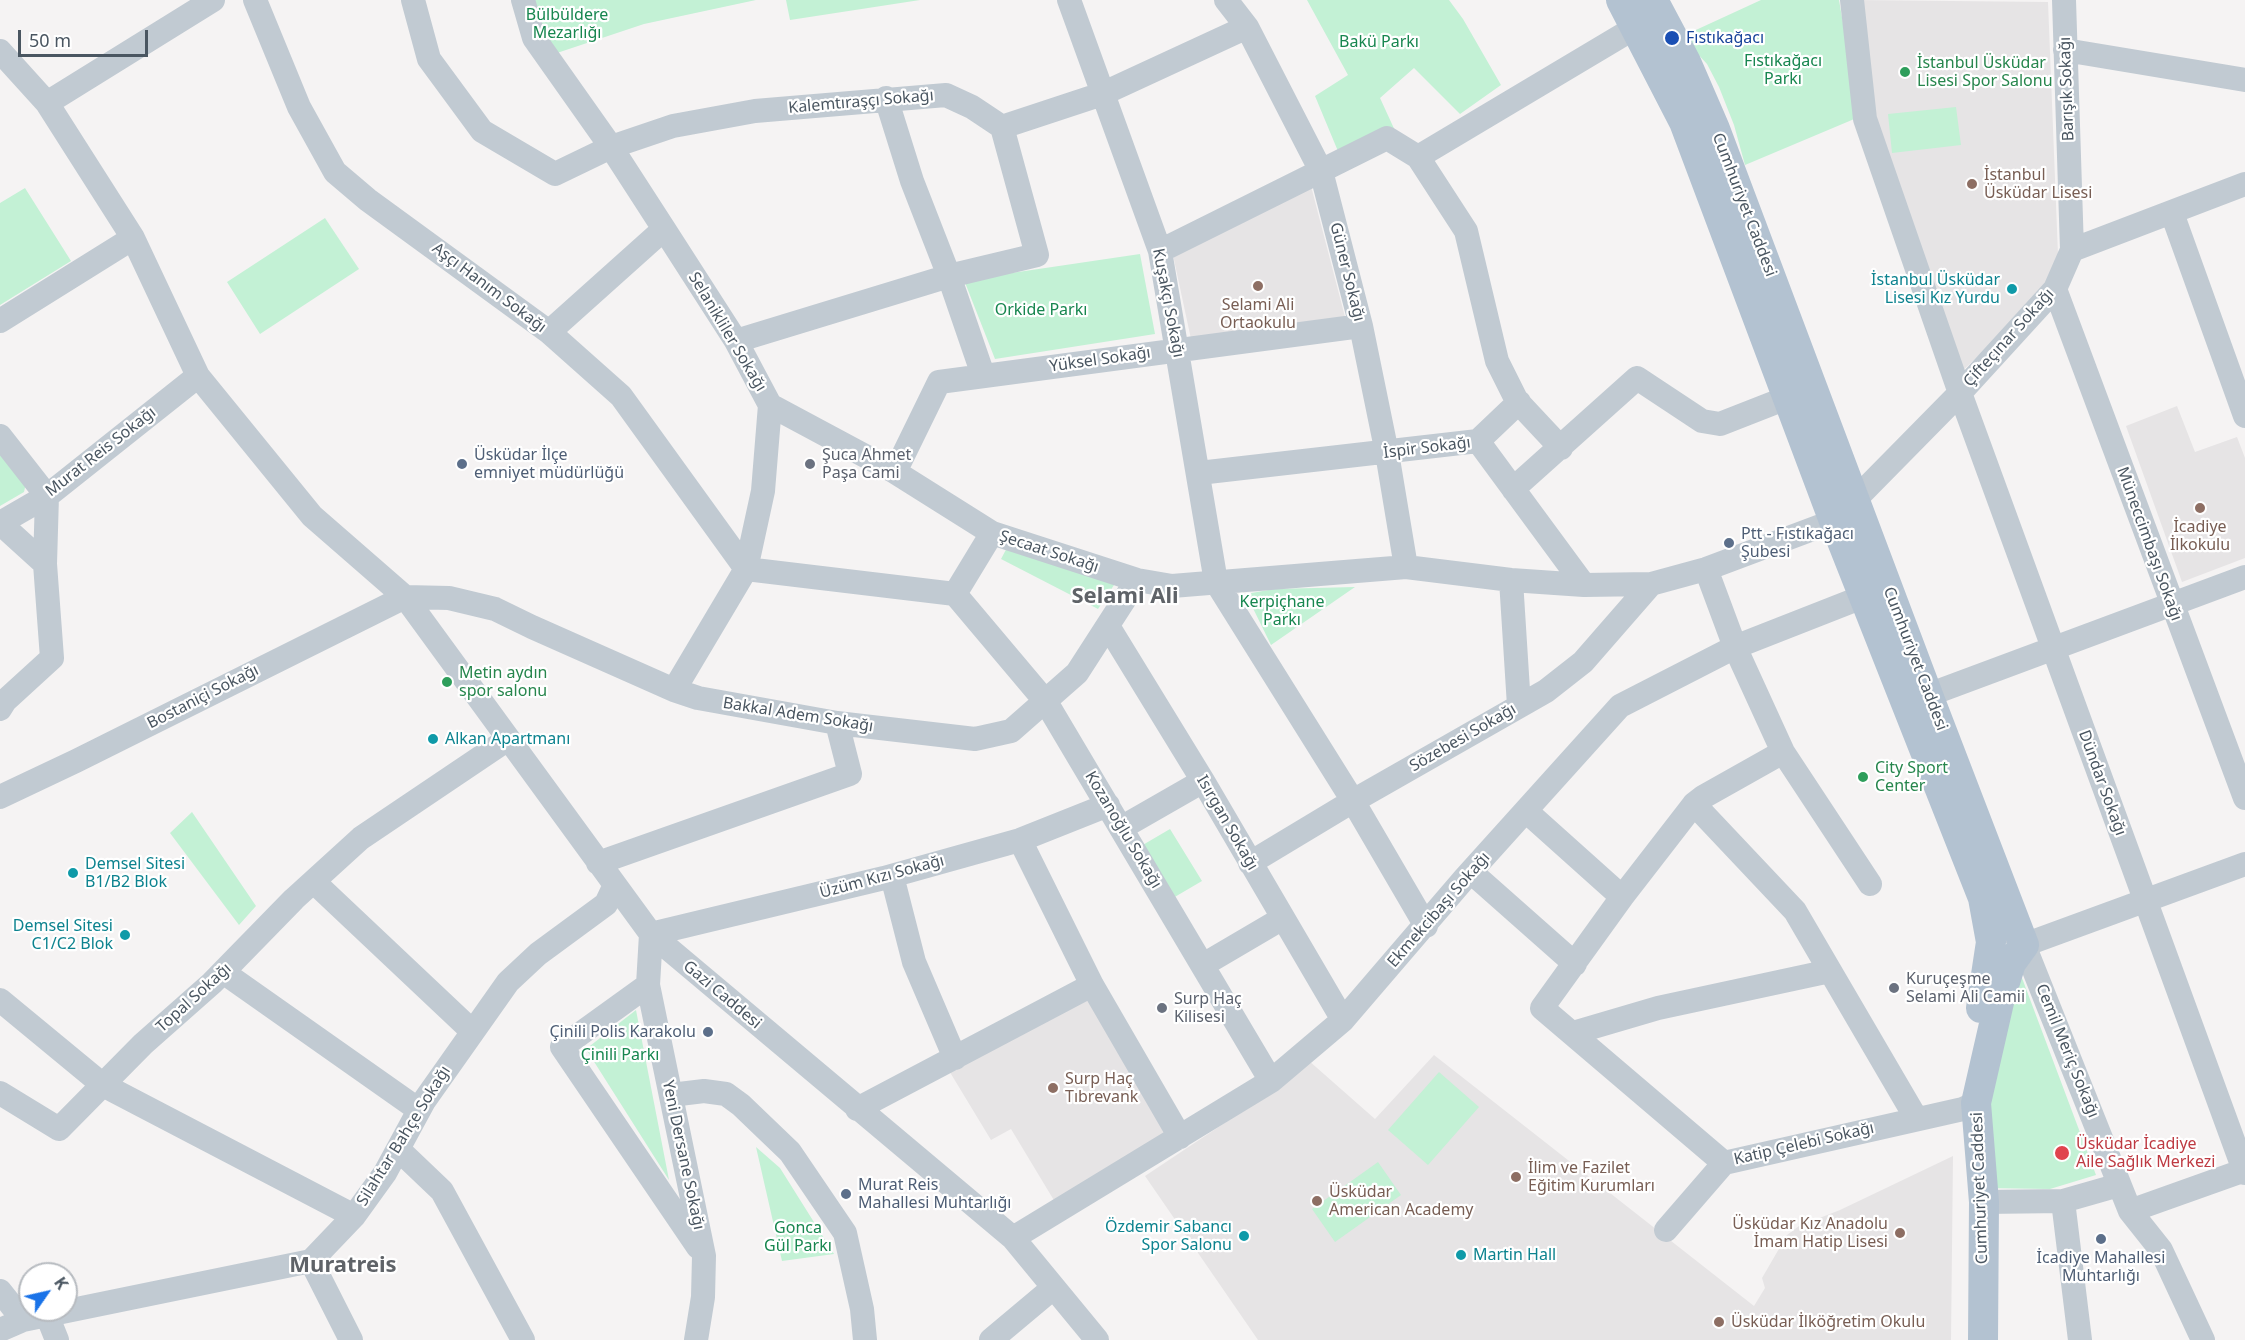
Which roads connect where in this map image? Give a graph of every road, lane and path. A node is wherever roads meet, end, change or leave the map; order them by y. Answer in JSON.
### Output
{"nodes":[{"id":1,"x":213,"y":0,"type":"edge"},
{"id":2,"x":255,"y":0,"type":"edge"},
{"id":3,"x":413,"y":0,"type":"edge"},
{"id":4,"x":523,"y":0,"type":"edge"},
{"id":5,"x":1069,"y":0,"type":"edge"},
{"id":6,"x":1226,"y":0,"type":"edge"},
{"id":7,"x":1621,"y":0,"type":"edge"},
{"id":8,"x":1653,"y":0,"type":"edge"},
{"id":9,"x":1852,"y":0,"type":"edge"},
{"id":10,"x":2064,"y":0,"type":"edge"},
{"id":11,"x":1247,"y":27,"type":"junction"},
{"id":12,"x":1636,"y":27,"type":"junction"},
{"id":13,"x":2066,"y":50,"type":"junction"},
{"id":14,"x":0,"y":51,"type":"edge"},
{"id":15,"x":2245,"y":80,"type":"edge"},
{"id":16,"x":1102,"y":94,"type":"junction"},
{"id":17,"x":886,"y":99,"type":"junction"},
{"id":18,"x":47,"y":103,"type":"junction"},
{"id":19,"x":1002,"y":127,"type":"junction"},
{"id":20,"x":611,"y":147,"type":"junction"},
{"id":21,"x":1418,"y":157,"type":"junction"},
{"id":22,"x":1321,"y":171,"type":"junction"},
{"id":23,"x":2245,"y":184,"type":"edge"},
{"id":24,"x":2172,"y":213,"type":"junction"},
{"id":25,"x":664,"y":229,"type":"junction"},
{"id":26,"x":133,"y":238,"type":"junction"},
{"id":27,"x":2072,"y":250,"type":"junction"},
{"id":28,"x":1160,"y":251,"type":"junction"},
{"id":29,"x":949,"y":276,"type":"junction"},
{"id":30,"x":2055,"y":289,"type":"junction"},
{"id":31,"x":0,"y":321,"type":"edge"},
{"id":32,"x":1361,"y":326,"type":"junction"},
{"id":33,"x":549,"y":332,"type":"junction"},
{"id":34,"x":736,"y":341,"type":"junction"},
{"id":35,"x":1177,"y":350,"type":"junction"},
{"id":36,"x":983,"y":375,"type":"junction"},
{"id":37,"x":198,"y":376,"type":"junction"},
{"id":38,"x":1960,"y":393,"type":"junction"},
{"id":39,"x":1789,"y":397,"type":"junction"},
{"id":40,"x":1519,"y":402,"type":"junction"},
{"id":41,"x":770,"y":405,"type":"junction"},
{"id":42,"x":2245,"y":416,"type":"edge"},
{"id":43,"x":0,"y":436,"type":"edge"},
{"id":44,"x":1478,"y":441,"type":"junction"},
{"id":45,"x":1561,"y":448,"type":"junction"},
{"id":46,"x":1387,"y":453,"type":"junction"},
{"id":47,"x":895,"y":472,"type":"junction"},
{"id":48,"x":1199,"y":473,"type":"junction"},
{"id":49,"x":1513,"y":489,"type":"junction"},
{"id":50,"x":47,"y":496,"type":"junction"},
{"id":51,"x":1855,"y":500,"type":"junction"},
{"id":52,"x":1834,"y":521,"type":"junction"},
{"id":53,"x":0,"y":524,"type":"edge"},
{"id":54,"x":992,"y":533,"type":"junction"},
{"id":55,"x":45,"y":564,"type":"junction"},
{"id":56,"x":1406,"y":567,"type":"junction"},
{"id":57,"x":746,"y":568,"type":"junction"},
{"id":58,"x":1706,"y":569,"type":"junction"},
{"id":59,"x":2245,"y":577,"type":"edge"},
{"id":60,"x":1137,"y":580,"type":"junction"},
{"id":61,"x":1511,"y":580,"type":"junction"},
{"id":62,"x":1216,"y":582,"type":"junction"},
{"id":63,"x":1651,"y":584,"type":"junction"},
{"id":64,"x":1584,"y":585,"type":"junction"},
{"id":65,"x":955,"y":594,"type":"junction"},
{"id":66,"x":1865,"y":596,"type":"junction"},
{"id":67,"x":405,"y":597,"type":"junction"},
{"id":68,"x":2171,"y":604,"type":"junction"},
{"id":69,"x":1108,"y":626,"type":"junction"},
{"id":70,"x":1735,"y":647,"type":"junction"},
{"id":71,"x":2053,"y":648,"type":"junction"},
{"id":72,"x":674,"y":690,"type":"junction"},
{"id":73,"x":1928,"y":695,"type":"junction"},
{"id":74,"x":1046,"y":702,"type":"junction"},
{"id":75,"x":1519,"y":706,"type":"junction"},
{"id":76,"x":0,"y":709,"type":"edge"},
{"id":77,"x":837,"y":723,"type":"junction"},
{"id":78,"x":508,"y":739,"type":"junction"},
{"id":79,"x":1783,"y":752,"type":"junction"},
{"id":80,"x":1203,"y":781,"type":"junction"},
{"id":81,"x":0,"y":797,"type":"edge"},
{"id":82,"x":2245,"y":798,"type":"edge"},
{"id":83,"x":1353,"y":801,"type":"junction"},
{"id":84,"x":1694,"y":804,"type":"junction"},
{"id":85,"x":1108,"y":805,"type":"junction"},
{"id":86,"x":1526,"y":811,"type":"junction"},
{"id":87,"x":1121,"y":828,"type":"junction"},
{"id":88,"x":1020,"y":840,"type":"junction"},
{"id":89,"x":598,"y":863,"type":"junction"},
{"id":90,"x":1250,"y":863,"type":"junction"},
{"id":91,"x":2245,"y":864,"type":"edge"},
{"id":92,"x":1471,"y":872,"type":"junction"},
{"id":93,"x":892,"y":876,"type":"junction"},
{"id":94,"x":314,"y":882,"type":"junction"},
{"id":95,"x":1870,"y":884,"type":"dead end"},
{"id":96,"x":615,"y":885,"type":"junction"},
{"id":97,"x":1622,"y":897,"type":"junction"},
{"id":98,"x":1983,"y":898,"type":"junction"},
{"id":99,"x":2145,"y":901,"type":"junction"},
{"id":100,"x":1283,"y":918,"type":"junction"},
{"id":101,"x":1426,"y":926,"type":"junction"},
{"id":102,"x":651,"y":934,"type":"junction"},
{"id":103,"x":2032,"y":943,"type":"junction"},
{"id":104,"x":1575,"y":964,"type":"junction"},
{"id":105,"x":1203,"y":966,"type":"junction"},
{"id":106,"x":1830,"y":971,"type":"junction"},
{"id":107,"x":223,"y":972,"type":"junction"},
{"id":108,"x":648,"y":984,"type":"junction"},
{"id":109,"x":1092,"y":985,"type":"junction"},
{"id":110,"x":0,"y":1000,"type":"edge"},
{"id":111,"x":1343,"y":1020,"type":"junction"},
{"id":112,"x":472,"y":1031,"type":"junction"},
{"id":113,"x":1573,"y":1033,"type":"junction"},
{"id":114,"x":955,"y":1058,"type":"junction"},
{"id":115,"x":1271,"y":1081,"type":"junction"},
{"id":116,"x":103,"y":1085,"type":"junction"},
{"id":117,"x":0,"y":1093,"type":"edge"},
{"id":118,"x":670,"y":1095,"type":"junction"},
{"id":119,"x":1969,"y":1106,"type":"junction"},
{"id":120,"x":857,"y":1109,"type":"junction"},
{"id":121,"x":419,"y":1110,"type":"junction"},
{"id":122,"x":1916,"y":1119,"type":"junction"},
{"id":123,"x":1180,"y":1137,"type":"junction"},
{"id":124,"x":399,"y":1150,"type":"junction"},
{"id":125,"x":1724,"y":1163,"type":"junction"},
{"id":126,"x":2245,"y":1171,"type":"edge"},
{"id":127,"x":2119,"y":1185,"type":"junction"},
{"id":128,"x":2063,"y":1201,"type":"junction"},
{"id":129,"x":1983,"y":1202,"type":"junction"},
{"id":130,"x":2130,"y":1211,"type":"junction"},
{"id":131,"x":354,"y":1216,"type":"junction"},
{"id":132,"x":1666,"y":1230,"type":"dead end"},
{"id":133,"x":1012,"y":1238,"type":"junction"},
{"id":134,"x":704,"y":1257,"type":"junction"},
{"id":135,"x":311,"y":1261,"type":"junction"},
{"id":136,"x":1053,"y":1288,"type":"junction"},
{"id":137,"x":0,"y":1292,"type":"edge"},
{"id":138,"x":78,"y":1309,"type":"edge"},
{"id":139,"x":18,"y":1314,"type":"edge"},
{"id":140,"x":18,"y":1322,"type":"edge"},
{"id":141,"x":50,"y":1322,"type":"edge"},
{"id":142,"x":0,"y":1330,"type":"edge"},
{"id":143,"x":57,"y":1340,"type":"edge"},
{"id":144,"x":351,"y":1340,"type":"edge"},
{"id":145,"x":523,"y":1340,"type":"edge"},
{"id":146,"x":696,"y":1340,"type":"edge"},
{"id":147,"x":865,"y":1340,"type":"edge"},
{"id":148,"x":991,"y":1340,"type":"edge"},
{"id":149,"x":1097,"y":1340,"type":"edge"},
{"id":150,"x":1964,"y":1340,"type":"edge"},
{"id":151,"x":1983,"y":1340,"type":"edge"},
{"id":152,"x":2080,"y":1340,"type":"edge"},
{"id":153,"x":2203,"y":1340,"type":"edge"}],
"edges":[{"from":1,"to":18,"type":"street"},
{"from":2,"to":33,"type":"street","name":"Aşçı Hanım Sokağı"},
{"from":3,"to":20,"type":"street","name":"Kalemtıraşçı Sokağı"},
{"from":4,"to":20,"type":"street","name":"Selanikliler Sokağı"},
{"from":5,"to":16,"type":"street","name":"Kuşakçı Sokağı"},
{"from":6,"to":11,"type":"street","name":"Güner Sokağı"},
{"from":7,"to":12,"type":"main road","name":"Cumhuriyet Caddesi"},
{"from":8,"to":51,"type":"main road","name":"Cumhuriyet Caddesi"},
{"from":9,"to":38,"type":"street","name":"Dündar Sokağı"},
{"from":10,"to":13,"type":"street","name":"Barışık Sokağı"},
{"from":11,"to":16,"type":"street"},
{"from":11,"to":22,"type":"street","name":"Güner Sokağı"},
{"from":12,"to":21,"type":"street"},
{"from":12,"to":39,"type":"main road","name":"Cumhuriyet Caddesi"},
{"from":13,"to":15,"type":"street"},
{"from":13,"to":27,"type":"street","name":"Barışık Sokağı"},
{"from":14,"to":18,"type":"street","name":"Gazi Caddesi"},
{"from":16,"to":19,"type":"street"},
{"from":16,"to":28,"type":"street","name":"Kuşakçı Sokağı"},
{"from":17,"to":19,"type":"street","name":"Kalemtıraşçı Sokağı"},
{"from":17,"to":20,"type":"street","name":"Kalemtıraşçı Sokağı"},
{"from":17,"to":29,"type":"street"},
{"from":18,"to":26,"type":"street","name":"Gazi Caddesi"},
{"from":19,"to":29,"type":"street"},
{"from":20,"to":25,"type":"street","name":"Selanikliler Sokağı"},
{"from":21,"to":22,"type":"street"},
{"from":21,"to":40,"type":"street"},
{"from":22,"to":28,"type":"street"},
{"from":22,"to":32,"type":"street","name":"Güner Sokağı"},
{"from":23,"to":24,"type":"street"},
{"from":24,"to":27,"type":"street"},
{"from":24,"to":42,"type":"street"},
{"from":25,"to":33,"type":"street"},
{"from":25,"to":34,"type":"street","name":"Selanikliler Sokağı"},
{"from":26,"to":31,"type":"street"},
{"from":26,"to":37,"type":"street","name":"Gazi Caddesi"},
{"from":27,"to":30,"type":"street","name":"Çifteçınar Sokağı"},
{"from":28,"to":35,"type":"street","name":"Kuşakçı Sokağı"},
{"from":29,"to":34,"type":"street"},
{"from":29,"to":36,"type":"street"},
{"from":30,"to":38,"type":"street","name":"Çifteçınar Sokağı"},
{"from":30,"to":68,"type":"street","name":"Müneccimbaşı Sokağı"},
{"from":32,"to":35,"type":"street","name":"Yüksel Sokağı"},
{"from":32,"to":46,"type":"street","name":"Güner Sokağı"},
{"from":33,"to":57,"type":"street","name":"Aşçı Hanım Sokağı"},
{"from":34,"to":41,"type":"street","name":"Selanikliler Sokağı"},
{"from":35,"to":36,"type":"street","name":"Yüksel Sokağı"},
{"from":35,"to":48,"type":"street","name":"Kuşakçı Sokağı"},
{"from":36,"to":47,"type":"street","name":"Yüksel Sokağı"},
{"from":37,"to":50,"type":"street","name":"Murat Reis Sokağı"},
{"from":37,"to":67,"type":"street","name":"Gazi Caddesi"},
{"from":38,"to":51,"type":"street","name":"Çifteçınar Sokağı"},
{"from":38,"to":71,"type":"street","name":"Dündar Sokağı"},
{"from":39,"to":45,"type":"street"},
{"from":39,"to":52,"type":"main road","name":"Cumhuriyet Caddesi"},
{"from":40,"to":44,"type":"street"},
{"from":40,"to":45,"type":"street"},
{"from":41,"to":47,"type":"street","name":"Şecaat Sokağı"},
{"from":41,"to":57,"type":"street","name":"Selanikliler Sokağı"},
{"from":43,"to":50,"type":"street"},
{"from":44,"to":46,"type":"street","name":"İspir Sokağı"},
{"from":44,"to":49,"type":"street","name":"İspir Sokağı"},
{"from":45,"to":49,"type":"street"},
{"from":46,"to":48,"type":"street","name":"İspir Sokağı"},
{"from":46,"to":56,"type":"street","name":"Güner Sokağı"},
{"from":47,"to":54,"type":"street","name":"Şecaat Sokağı"},
{"from":48,"to":62,"type":"street","name":"Kuşakçı Sokağı"},
{"from":49,"to":64,"type":"street","name":"İspir Sokağı"},
{"from":50,"to":53,"type":"street","name":"Murat Reis Sokağı"},
{"from":50,"to":55,"type":"street"},
{"from":51,"to":52,"type":"street","name":"Çifteçınar Sokağı"},
{"from":51,"to":73,"type":"main road","name":"Cumhuriyet Caddesi"},
{"from":52,"to":58,"type":"street","name":"Şecaat Sokağı"},
{"from":52,"to":66,"type":"main road","name":"Cumhuriyet Caddesi"},
{"from":53,"to":55,"type":"street"},
{"from":54,"to":60,"type":"street","name":"Şecaat Sokağı"},
{"from":54,"to":65,"type":"street"},
{"from":55,"to":76,"type":"street"},
{"from":56,"to":61,"type":"street","name":"Şecaat Sokağı"},
{"from":56,"to":62,"type":"street","name":"Şecaat Sokağı"},
{"from":57,"to":65,"type":"street"},
{"from":57,"to":72,"type":"street","name":"Selanikliler Sokağı"},
{"from":58,"to":63,"type":"street","name":"Şecaat Sokağı"},
{"from":58,"to":70,"type":"street"},
{"from":59,"to":68,"type":"street"},
{"from":60,"to":62,"type":"street","name":"Şecaat Sokağı"},
{"from":60,"to":69,"type":"street","name":"Bakkal Adem Sokağı"},
{"from":61,"to":64,"type":"street","name":"Şecaat Sokağı"},
{"from":61,"to":75,"type":"street"},
{"from":62,"to":83,"type":"street"},
{"from":63,"to":64,"type":"street","name":"Şecaat Sokağı"},
{"from":63,"to":75,"type":"street","name":"Sözebesi Sokağı"},
{"from":65,"to":74,"type":"street","name":"Kozanoğlu Sokağı"},
{"from":66,"to":70,"type":"street","name":"Ekmekcibaşı Sokağı"},
{"from":66,"to":98,"type":"main road","name":"Cumhuriyet Caddesi"},
{"from":67,"to":72,"type":"street","name":"Bakkal Adem Sokağı"},
{"from":67,"to":78,"type":"street","name":"Gazi Caddesi"},
{"from":67,"to":81,"type":"street","name":"Bostaniçi Sokağı"},
{"from":68,"to":71,"type":"street"},
{"from":68,"to":82,"type":"street","name":"Müneccimbaşı Sokağı"},
{"from":69,"to":74,"type":"street","name":"Bakkal Adem Sokağı"},
{"from":69,"to":80,"type":"street","name":"Isırgan Sokağı"},
{"from":70,"to":79,"type":"street"},
{"from":70,"to":86,"type":"street","name":"Ekmekcibaşı Sokağı"},
{"from":71,"to":73,"type":"street"},
{"from":71,"to":99,"type":"street","name":"Dündar Sokağı"},
{"from":72,"to":77,"type":"street","name":"Bakkal Adem Sokağı"},
{"from":73,"to":103,"type":"main road","name":"Cumhuriyet Caddesi"},
{"from":74,"to":77,"type":"street","name":"Bakkal Adem Sokağı"},
{"from":74,"to":85,"type":"street","name":"Kozanoğlu Sokağı"},
{"from":75,"to":83,"type":"street","name":"Sözebesi Sokağı"},
{"from":77,"to":89,"type":"street"},
{"from":78,"to":89,"type":"street","name":"Gazi Caddesi"},
{"from":78,"to":94,"type":"street","name":"Topal Sokağı"},
{"from":79,"to":84,"type":"street"},
{"from":79,"to":95,"type":"street"},
{"from":80,"to":87,"type":"street"},
{"from":80,"to":90,"type":"street","name":"Isırgan Sokağı"},
{"from":83,"to":90,"type":"street","name":"Sözebesi Sokağı"},
{"from":83,"to":101,"type":"street"},
{"from":84,"to":97,"type":"street"},
{"from":84,"to":106,"type":"street"},
{"from":85,"to":87,"type":"street","name":"Kozanoğlu Sokağı"},
{"from":85,"to":88,"type":"street","name":"Üzüm Kızı Sokağı"},
{"from":86,"to":92,"type":"street","name":"Ekmekcibaşı Sokağı"},
{"from":86,"to":97,"type":"street"},
{"from":87,"to":105,"type":"street","name":"Kozanoğlu Sokağı"},
{"from":88,"to":93,"type":"street","name":"Üzüm Kızı Sokağı"},
{"from":88,"to":109,"type":"street"},
{"from":89,"to":96,"type":"street","name":"Gazi Caddesi"},
{"from":90,"to":100,"type":"street","name":"Isırgan Sokağı"},
{"from":91,"to":99,"type":"street"},
{"from":92,"to":101,"type":"street","name":"Ekmekcibaşı Sokağı"},
{"from":92,"to":104,"type":"street"},
{"from":93,"to":102,"type":"street","name":"Üzüm Kızı Sokağı"},
{"from":93,"to":114,"type":"street"},
{"from":94,"to":107,"type":"street","name":"Topal Sokağı"},
{"from":94,"to":112,"type":"street"},
{"from":96,"to":102,"type":"street","name":"Gazi Caddesi"},
{"from":96,"to":112,"type":"street","name":"Silahtar Bahçe Sokağı"},
{"from":97,"to":104,"type":"street"},
{"from":98,"to":103,"type":"street","name":"Cemil Meriç Sokağı"},
{"from":98,"to":119,"type":"main road","name":"Cumhuriyet Caddesi"},
{"from":99,"to":103,"type":"street"},
{"from":99,"to":126,"type":"street","name":"Dündar Sokağı"},
{"from":100,"to":105,"type":"street"},
{"from":100,"to":111,"type":"street","name":"Isırgan Sokağı"},
{"from":101,"to":111,"type":"street","name":"Ekmekcibaşı Sokağı"},
{"from":102,"to":108,"type":"street","name":"Yeni Dersane Sokağı"},
{"from":102,"to":120,"type":"street","name":"Gazi Caddesi"},
{"from":103,"to":119,"type":"main road","name":"Cumhuriyet Caddesi"},
{"from":103,"to":127,"type":"street","name":"Cemil Meriç Sokağı"},
{"from":104,"to":113,"type":"street","name":"Katip Çelebi Sokağı"},
{"from":105,"to":115,"type":"street","name":"Kozanoğlu Sokağı"},
{"from":106,"to":113,"type":"street"},
{"from":106,"to":122,"type":"street"},
{"from":107,"to":116,"type":"street","name":"Topal Sokağı"},
{"from":107,"to":121,"type":"street"},
{"from":108,"to":118,"type":"street","name":"Yeni Dersane Sokağı"},
{"from":108,"to":134,"type":"street"},
{"from":109,"to":114,"type":"street"},
{"from":109,"to":123,"type":"street"},
{"from":110,"to":116,"type":"street"},
{"from":111,"to":115,"type":"street","name":"Ekmekcibaşı Sokağı"},
{"from":112,"to":121,"type":"street","name":"Silahtar Bahçe Sokağı"},
{"from":113,"to":125,"type":"street","name":"Katip Çelebi Sokağı"},
{"from":114,"to":120,"type":"street"},
{"from":115,"to":123,"type":"street","name":"Ekmekcibaşı Sokağı"},
{"from":116,"to":117,"type":"street","name":"Topal Sokağı"},
{"from":116,"to":131,"type":"street"},
{"from":118,"to":134,"type":"street","name":"Yeni Dersane Sokağı"},
{"from":118,"to":147,"type":"street"},
{"from":119,"to":122,"type":"street","name":"Katip Çelebi Sokağı"},
{"from":119,"to":129,"type":"main road","name":"Cumhuriyet Caddesi"},
{"from":119,"to":150,"type":"main road","name":"Cumhuriyet Caddesi"},
{"from":120,"to":133,"type":"street","name":"Gazi Caddesi"},
{"from":121,"to":124,"type":"street","name":"Silahtar Bahçe Sokağı"},
{"from":122,"to":125,"type":"street","name":"Katip Çelebi Sokağı"},
{"from":123,"to":133,"type":"street","name":"Ekmekcibaşı Sokağı"},
{"from":124,"to":131,"type":"street","name":"Silahtar Bahçe Sokağı"},
{"from":124,"to":145,"type":"street"},
{"from":125,"to":132,"type":"street"},
{"from":126,"to":130,"type":"street"},
{"from":127,"to":128,"type":"street"},
{"from":127,"to":130,"type":"street","name":"Cemil Meriç Sokağı"},
{"from":128,"to":129,"type":"street"},
{"from":128,"to":152,"type":"street"},
{"from":129,"to":151,"type":"main road","name":"Cumhuriyet Caddesi"},
{"from":130,"to":153,"type":"street","name":"Cemil Meriç Sokağı"},
{"from":131,"to":135,"type":"street","name":"Silahtar Bahçe Sokağı"},
{"from":133,"to":136,"type":"street","name":"Gazi Caddesi"},
{"from":134,"to":146,"type":"street","name":"Yeni Dersane Sokağı"},
{"from":135,"to":138,"type":"street"},
{"from":135,"to":144,"type":"street"},
{"from":136,"to":148,"type":"street"},
{"from":136,"to":149,"type":"street","name":"Gazi Caddesi"},
{"from":137,"to":139,"type":"street"},
{"from":140,"to":142,"type":"street"},
{"from":141,"to":143,"type":"street"}]}
